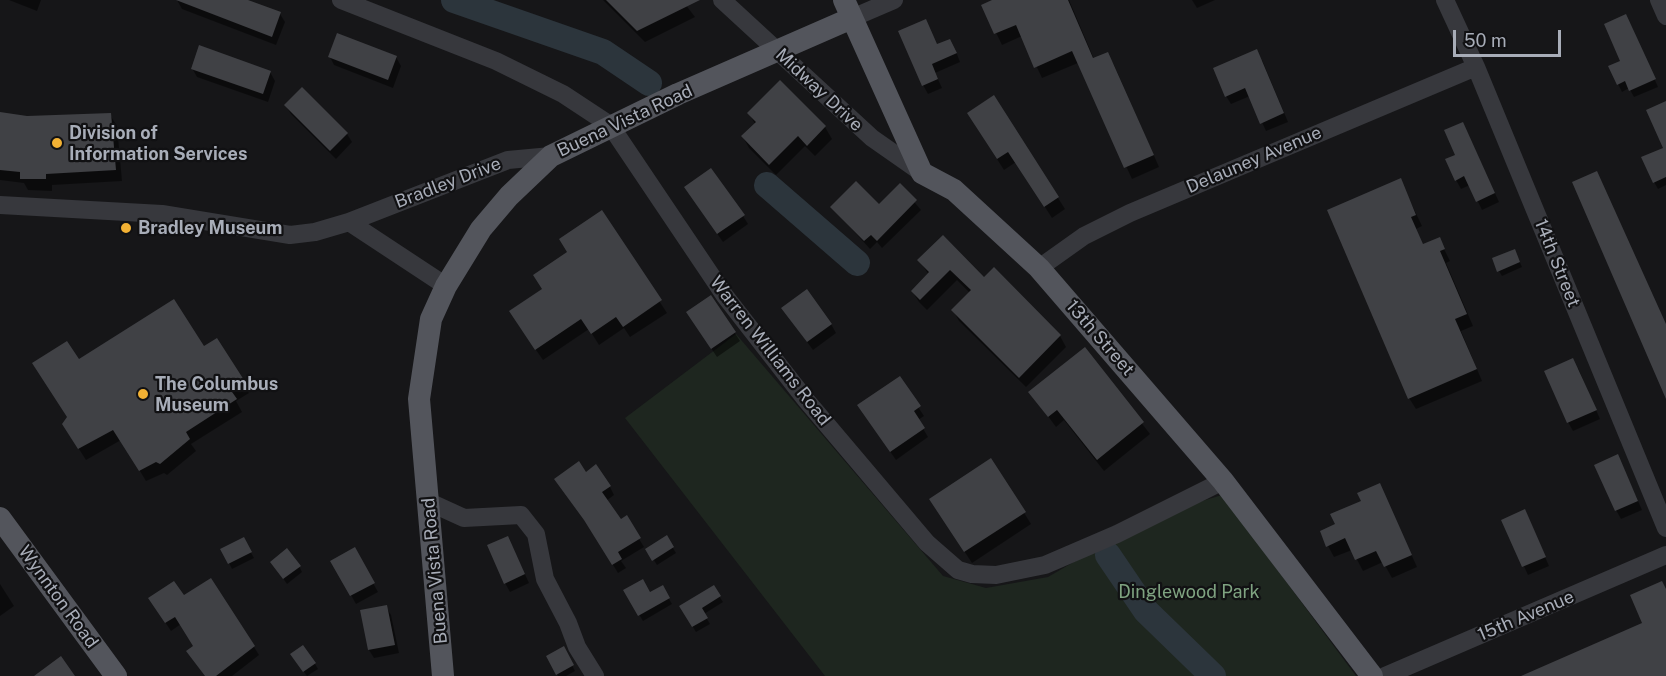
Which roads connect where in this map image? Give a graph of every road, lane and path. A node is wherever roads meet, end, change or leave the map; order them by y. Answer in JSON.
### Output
{"nodes":[{"id":1,"x":341,"y":0,"type":"edge"},
{"id":2,"x":722,"y":0,"type":"edge"},
{"id":3,"x":894,"y":0,"type":"edge"},
{"id":4,"x":1445,"y":0,"type":"edge"},
{"id":5,"x":1659,"y":0,"type":"edge"},
{"id":6,"x":848,"y":9,"type":"edge"},
{"id":7,"x":1666,"y":16,"type":"edge"},
{"id":8,"x":779,"y":52,"type":"junction"},
{"id":9,"x":1476,"y":67,"type":"junction"},
{"id":10,"x":610,"y":125,"type":"junction"},
{"id":11,"x":551,"y":156,"type":"junction"},
{"id":12,"x":922,"y":173,"type":"junction"},
{"id":13,"x":0,"y":205,"type":"edge"},
{"id":14,"x":349,"y":222,"type":"junction"},
{"id":15,"x":1039,"y":268,"type":"junction"},
{"id":16,"x":446,"y":286,"type":"junction"},
{"id":17,"x":1223,"y":481,"type":"junction"},
{"id":18,"x":429,"y":502,"type":"junction"},
{"id":19,"x":0,"y":518,"type":"edge"},
{"id":20,"x":1666,"y":528,"type":"edge"},
{"id":21,"x":1666,"y":555,"type":"edge"},
{"id":22,"x":116,"y":676,"type":"edge"},
{"id":23,"x":443,"y":676,"type":"edge"},
{"id":24,"x":595,"y":676,"type":"edge"},
{"id":25,"x":1372,"y":676,"type":"edge"},
{"id":26,"x":1385,"y":676,"type":"edge"}],
"edges":[{"from":1,"to":10,"type":"street","name":"Warren Williams Road"},
{"from":2,"to":8,"type":"street","name":"Midway Drive"},
{"from":3,"to":6,"type":"street"},
{"from":4,"to":9,"type":"street","name":"14th Street"},
{"from":5,"to":7,"type":"street"},
{"from":6,"to":8,"type":"main road","name":"Buena Vista Road"},
{"from":6,"to":12,"type":"main road"},
{"from":8,"to":10,"type":"main road","name":"Buena Vista Road"},
{"from":8,"to":12,"type":"street","name":"Midway Drive"},
{"from":9,"to":15,"type":"street","name":"Delauney Avenue"},
{"from":9,"to":20,"type":"street","name":"14th Street"},
{"from":10,"to":11,"type":"main road","name":"Buena Vista Road"},
{"from":10,"to":17,"type":"street","name":"Warren Williams Road"},
{"from":11,"to":14,"type":"street","name":"Bradley Drive"},
{"from":11,"to":16,"type":"main road","name":"Buena Vista Road"},
{"from":12,"to":15,"type":"main road","name":"13th Street"},
{"from":13,"to":14,"type":"street","name":"Bradley Drive"},
{"from":14,"to":16,"type":"street"},
{"from":15,"to":17,"type":"main road","name":"13th Street"},
{"from":16,"to":18,"type":"main road","name":"Buena Vista Road"},
{"from":17,"to":25,"type":"main road","name":"13th Street"},
{"from":18,"to":23,"type":"main road","name":"Buena Vista Road"},
{"from":18,"to":24,"type":"street"},
{"from":19,"to":22,"type":"main road","name":"Wynnton Road"},
{"from":21,"to":26,"type":"street","name":"15th Avenue"}]}
